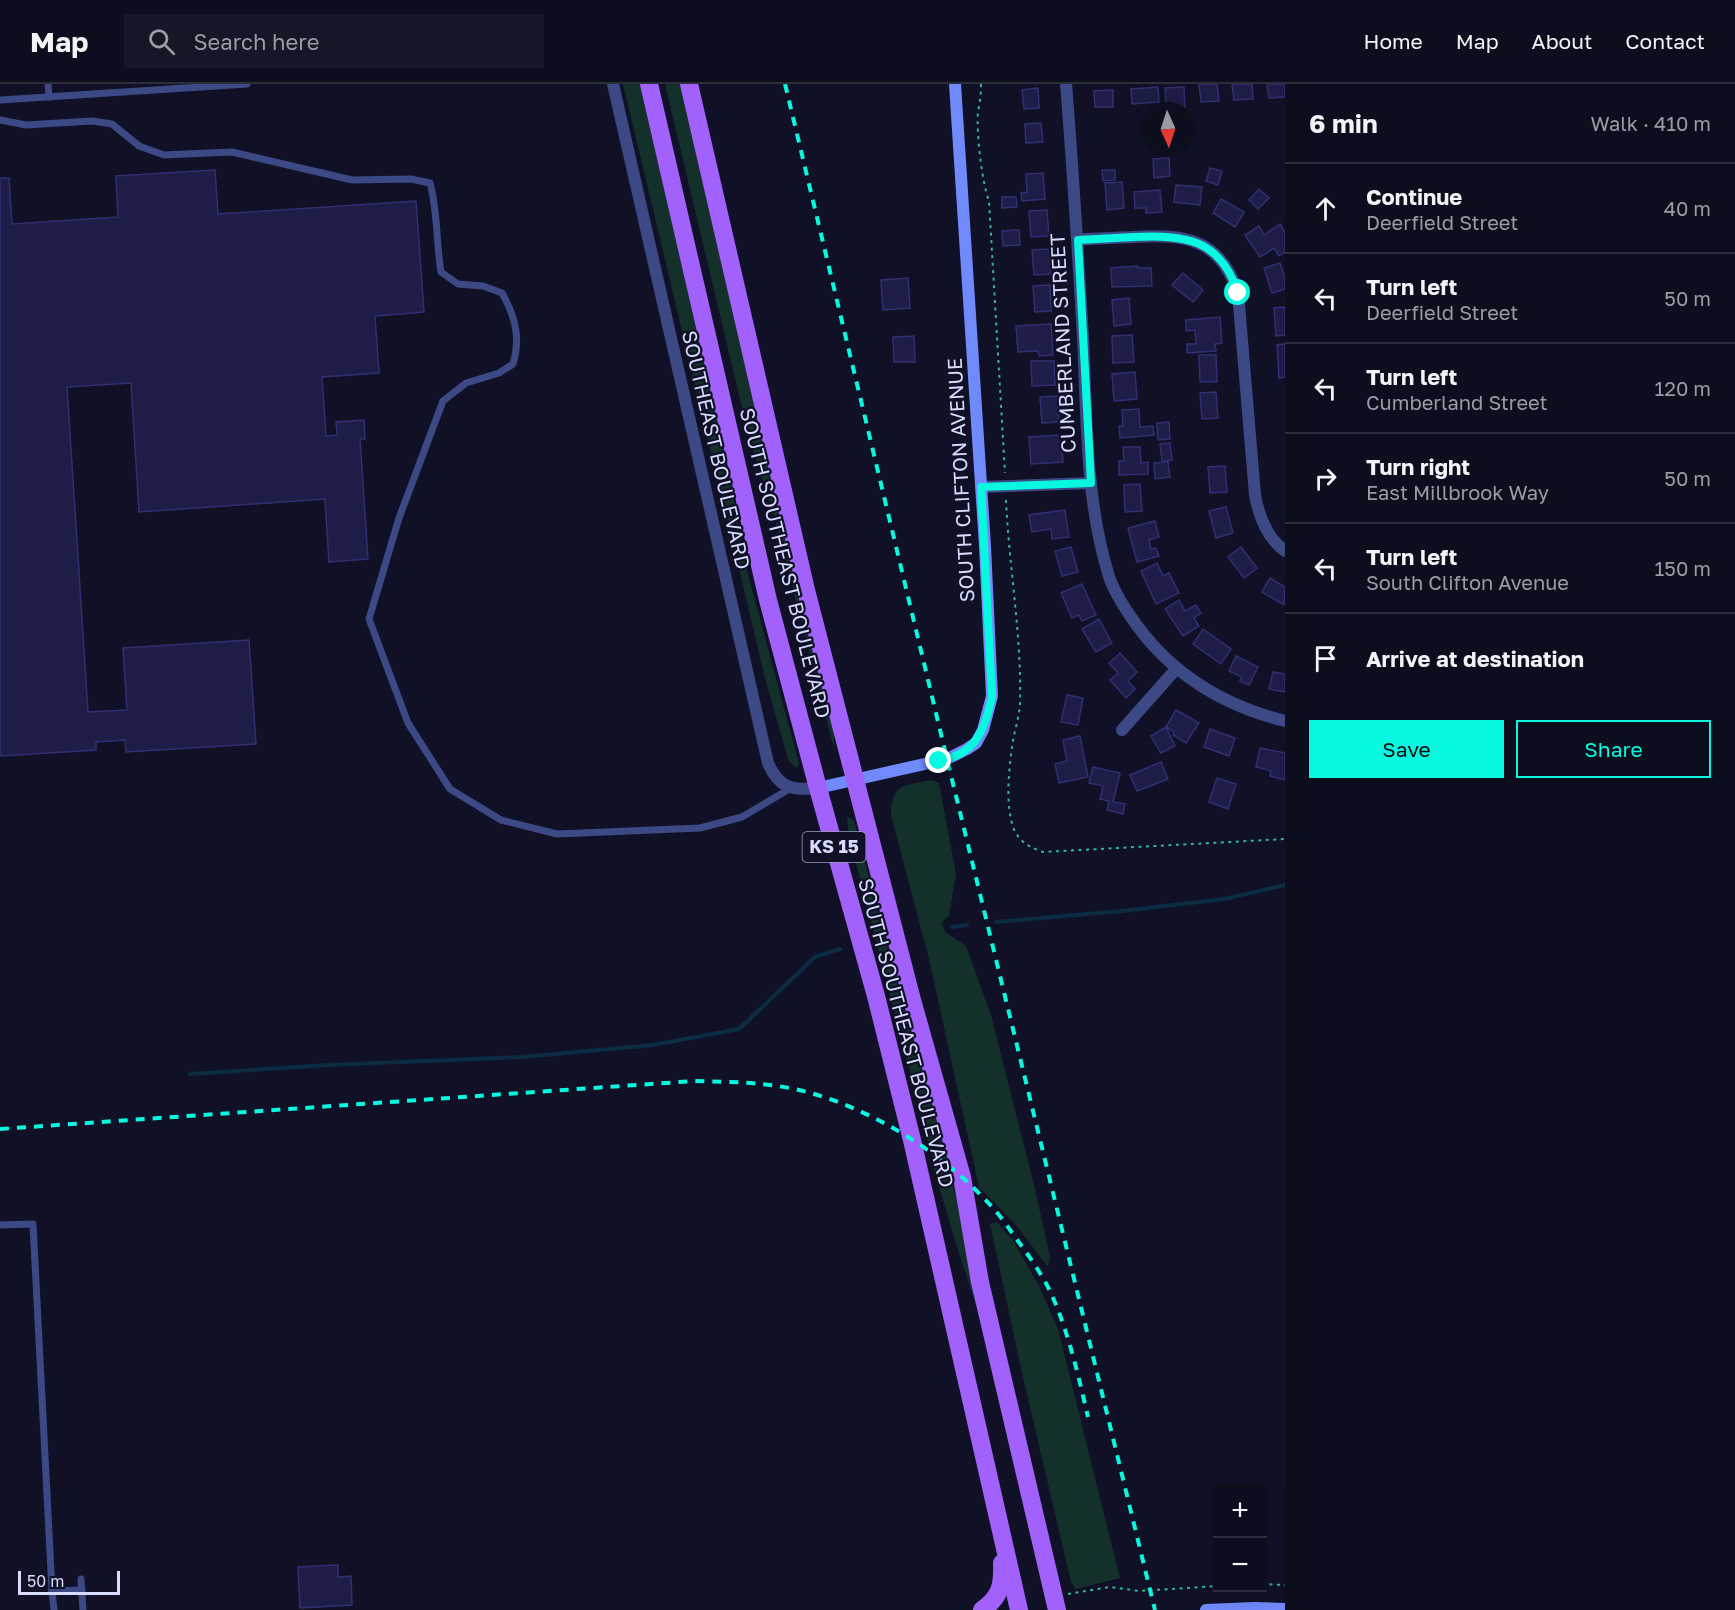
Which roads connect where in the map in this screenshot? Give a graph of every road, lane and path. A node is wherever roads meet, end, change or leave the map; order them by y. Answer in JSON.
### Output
{"nodes":[{"id":1,"x":48,"y":84,"type":"edge"},
{"id":2,"x":246,"y":84,"type":"edge"},
{"id":3,"x":613,"y":84,"type":"edge"},
{"id":4,"x":649,"y":84,"type":"edge"},
{"id":5,"x":689,"y":84,"type":"edge"},
{"id":6,"x":955,"y":84,"type":"edge"},
{"id":7,"x":981,"y":84,"type":"edge"},
{"id":8,"x":1066,"y":84,"type":"edge"},
{"id":9,"x":49,"y":97,"type":"junction"},
{"id":10,"x":0,"y":100,"type":"edge"},
{"id":11,"x":0,"y":120,"type":"edge"},
{"id":12,"x":1078,"y":240,"type":"junction"},
{"id":13,"x":1091,"y":483,"type":"junction"},
{"id":14,"x":1005,"y":486,"type":"junction"},
{"id":15,"x":981,"y":487,"type":"junction"},
{"id":16,"x":1285,"y":551,"type":"edge"},
{"id":17,"x":1176,"y":669,"type":"junction"},
{"id":18,"x":1285,"y":721,"type":"edge"},
{"id":19,"x":1122,"y":730,"type":"dead end"},
{"id":20,"x":855,"y":781,"type":"junction"},
{"id":21,"x":791,"y":788,"type":"junction"},
{"id":22,"x":818,"y":788,"type":"junction"},
{"id":23,"x":1285,"y":839,"type":"edge"},
{"id":24,"x":0,"y":1225,"type":"edge"},
{"id":25,"x":1000,"y":1525,"type":"junction"},
{"id":26,"x":81,"y":1579,"type":"dead end"},
{"id":27,"x":1267,"y":1584,"type":"edge"},
{"id":28,"x":1285,"y":1585,"type":"edge"},
{"id":29,"x":1213,"y":1586,"type":"edge"},
{"id":30,"x":82,"y":1590,"type":"junction"},
{"id":31,"x":52,"y":1591,"type":"junction"},
{"id":32,"x":1055,"y":1604,"type":"edge"},
{"id":33,"x":1285,"y":1609,"type":"edge"},
{"id":34,"x":54,"y":1610,"type":"edge"},
{"id":35,"x":83,"y":1610,"type":"edge"},
{"id":36,"x":982,"y":1610,"type":"edge"},
{"id":37,"x":1019,"y":1610,"type":"edge"},
{"id":38,"x":1206,"y":1610,"type":"edge"}],
"edges":[{"from":1,"to":9,"type":"lane"},
{"from":2,"to":9,"type":"lane"},
{"from":3,"to":21,"type":"street","name":"SOUTHEAST BOULEVARD"},
{"from":4,"to":22,"type":"main road","name":"SOUTH SOUTHEAST BOULEVARD","number":"KS 15"},
{"from":5,"to":20,"type":"main road","name":"SOUTH SOUTHEAST BOULEVARD","number":"KS 15"},
{"from":6,"to":15,"type":"street","name":"SOUTH CLIFTON AVENUE"},
{"from":7,"to":14,"type":"path"},
{"from":8,"to":12,"type":"street","name":"CUMBERLAND STREET"},
{"from":9,"to":10,"type":"lane"},
{"from":11,"to":21,"type":"lane"},
{"from":12,"to":13,"type":"street","name":"CUMBERLAND STREET"},
{"from":12,"to":16,"type":"street"},
{"from":13,"to":14,"type":"street"},
{"from":13,"to":17,"type":"street","name":"CUMBERLAND STREET"},
{"from":14,"to":15,"type":"street"},
{"from":14,"to":23,"type":"path"},
{"from":15,"to":20,"type":"street","name":"SOUTH CLIFTON AVENUE"},
{"from":17,"to":18,"type":"street","name":"CUMBERLAND STREET"},
{"from":17,"to":19,"type":"street"},
{"from":20,"to":22,"type":"street","name":"SOUTH CLIFTON AVENUE"},
{"from":20,"to":32,"type":"main road","name":"SOUTH SOUTHEAST BOULEVARD","number":"KS 15"},
{"from":21,"to":22,"type":"street"},
{"from":22,"to":25,"type":"main road","name":"SOUTH SOUTHEAST BOULEVARD","number":"KS 15"},
{"from":24,"to":31,"type":"lane"},
{"from":25,"to":36,"type":"main road"},
{"from":25,"to":37,"type":"main road","name":"SOUTH SOUTHEAST BOULEVARD","number":"KS 15"},
{"from":26,"to":30,"type":"lane"},
{"from":27,"to":28,"type":"path"},
{"from":29,"to":32,"type":"path"},
{"from":30,"to":31,"type":"lane"},
{"from":30,"to":35,"type":"lane"},
{"from":31,"to":34,"type":"lane"},
{"from":33,"to":38,"type":"street"}]}
